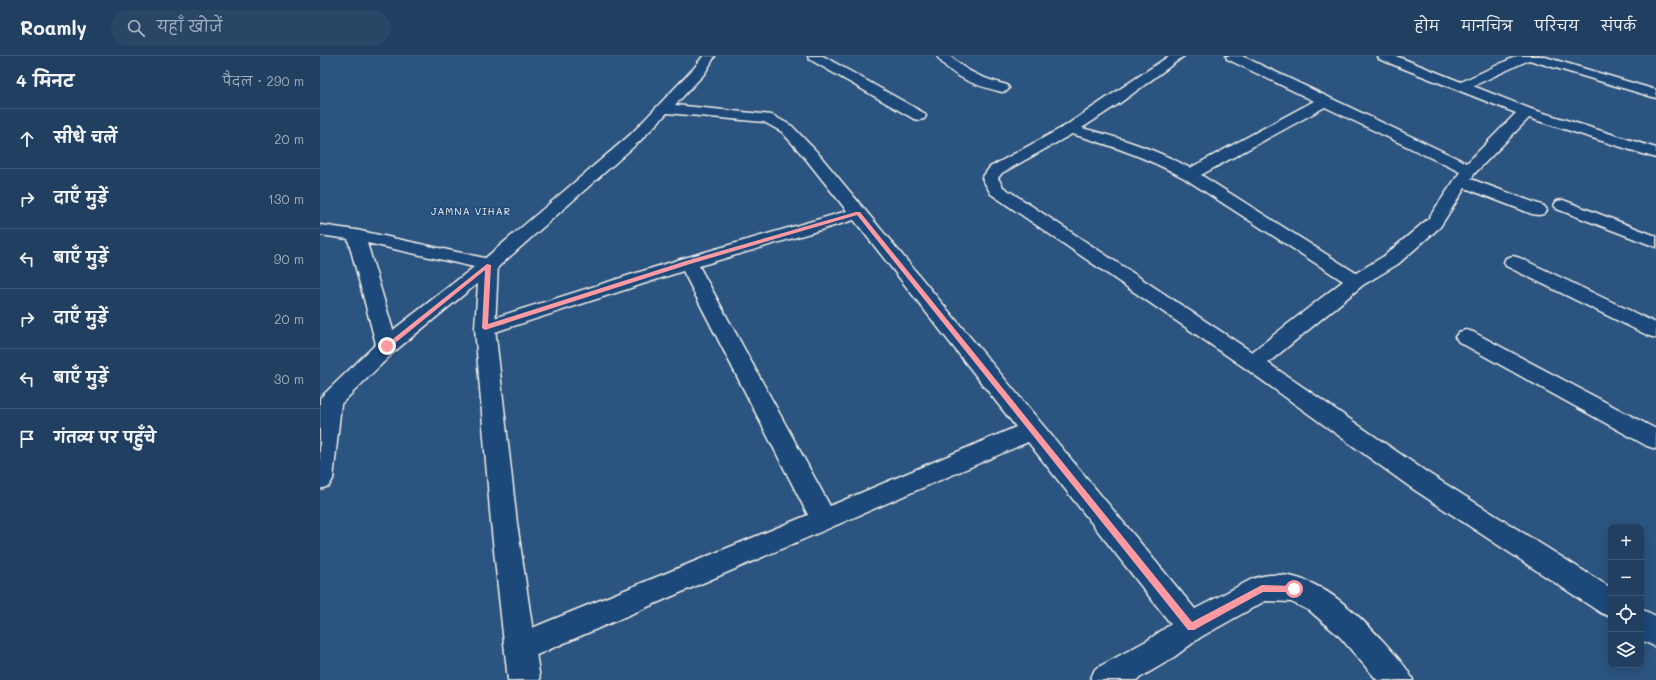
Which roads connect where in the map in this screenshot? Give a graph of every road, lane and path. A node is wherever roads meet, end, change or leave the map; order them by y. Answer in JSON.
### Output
{"nodes":[{"id":1,"x":709,"y":56,"type":"edge"},
{"id":2,"x":814,"y":56,"type":"edge"},
{"id":3,"x":943,"y":56,"type":"edge"},
{"id":4,"x":1178,"y":56,"type":"edge"},
{"id":5,"x":1232,"y":56,"type":"edge"},
{"id":6,"x":1384,"y":56,"type":"edge"},
{"id":7,"x":1528,"y":56,"type":"edge"},
{"id":8,"x":1461,"y":87,"type":"junction"},
{"id":9,"x":1002,"y":88,"type":"dead end"},
{"id":10,"x":1656,"y":94,"type":"edge"},
{"id":11,"x":1325,"y":101,"type":"junction"},
{"id":12,"x":664,"y":108,"type":"junction"},
{"id":13,"x":1526,"y":112,"type":"junction"},
{"id":14,"x":920,"y":116,"type":"dead end"},
{"id":15,"x":1070,"y":128,"type":"junction"},
{"id":16,"x":1656,"y":153,"type":"edge"},
{"id":17,"x":1190,"y":174,"type":"junction"},
{"id":18,"x":1466,"y":175,"type":"junction"},
{"id":19,"x":1563,"y":205,"type":"dead end"},
{"id":20,"x":1538,"y":210,"type":"dead end"},
{"id":21,"x":858,"y":213,"type":"junction"},
{"id":22,"x":320,"y":230,"type":"edge"},
{"id":23,"x":356,"y":235,"type":"junction"},
{"id":24,"x":1656,"y":242,"type":"edge"},
{"id":25,"x":688,"y":262,"type":"junction"},
{"id":26,"x":1513,"y":262,"type":"dead end"},
{"id":27,"x":488,"y":265,"type":"junction"},
{"id":28,"x":1356,"y":281,"type":"junction"},
{"id":29,"x":485,"y":328,"type":"junction"},
{"id":30,"x":1656,"y":330,"type":"edge"},
{"id":31,"x":1466,"y":337,"type":"dead end"},
{"id":32,"x":387,"y":346,"type":"junction"},
{"id":33,"x":1253,"y":363,"type":"junction"},
{"id":34,"x":325,"y":406,"type":"edge"},
{"id":35,"x":1032,"y":430,"type":"junction"},
{"id":36,"x":1656,"y":440,"type":"edge"},
{"id":37,"x":320,"y":479,"type":"edge"},
{"id":38,"x":824,"y":520,"type":"junction"},
{"id":39,"x":1608,"y":602,"type":"edge"},
{"id":40,"x":1644,"y":625,"type":"edge"},
{"id":41,"x":1191,"y":627,"type":"junction"},
{"id":42,"x":1656,"y":633,"type":"edge"},
{"id":43,"x":520,"y":647,"type":"junction"},
{"id":44,"x":524,"y":680,"type":"edge"},
{"id":45,"x":1106,"y":680,"type":"edge"},
{"id":46,"x":1397,"y":680,"type":"edge"}],
"edges":[{"from":1,"to":12,"type":"street"},
{"from":2,"to":14,"type":"street"},
{"from":3,"to":9,"type":"street"},
{"from":4,"to":15,"type":"street"},
{"from":5,"to":11,"type":"street"},
{"from":6,"to":8,"type":"street"},
{"from":7,"to":8,"type":"street"},
{"from":7,"to":10,"type":"street"},
{"from":8,"to":13,"type":"street"},
{"from":11,"to":17,"type":"street"},
{"from":11,"to":18,"type":"street"},
{"from":12,"to":21,"type":"street"},
{"from":12,"to":27,"type":"street"},
{"from":13,"to":16,"type":"street"},
{"from":13,"to":18,"type":"street"},
{"from":15,"to":17,"type":"street"},
{"from":15,"to":33,"type":"street"},
{"from":17,"to":28,"type":"street"},
{"from":18,"to":20,"type":"street"},
{"from":18,"to":28,"type":"street"},
{"from":19,"to":24,"type":"street"},
{"from":21,"to":25,"type":"street"},
{"from":21,"to":35,"type":"street"},
{"from":22,"to":23,"type":"street"},
{"from":23,"to":27,"type":"street"},
{"from":23,"to":32,"type":"street"},
{"from":25,"to":29,"type":"street"},
{"from":25,"to":38,"type":"street"},
{"from":26,"to":30,"type":"street"},
{"from":27,"to":29,"type":"street"},
{"from":27,"to":32,"type":"street"},
{"from":28,"to":33,"type":"street"},
{"from":29,"to":43,"type":"street"},
{"from":31,"to":36,"type":"street"},
{"from":32,"to":34,"type":"street"},
{"from":33,"to":39,"type":"street"},
{"from":34,"to":37,"type":"street"},
{"from":35,"to":38,"type":"street"},
{"from":35,"to":41,"type":"street"},
{"from":38,"to":43,"type":"street"},
{"from":40,"to":42,"type":"street"},
{"from":41,"to":45,"type":"street"},
{"from":41,"to":46,"type":"street"},
{"from":43,"to":44,"type":"street"}]}
